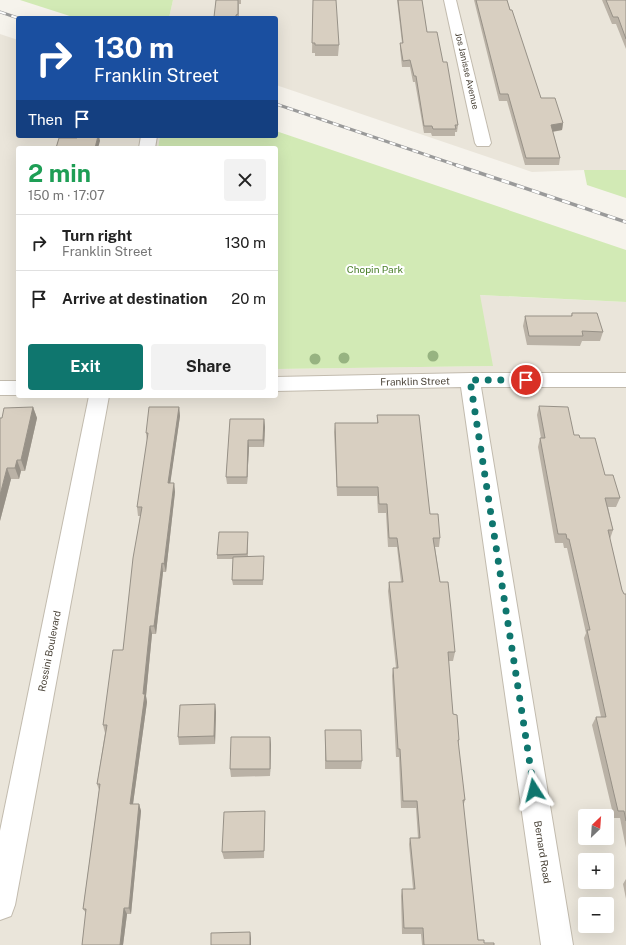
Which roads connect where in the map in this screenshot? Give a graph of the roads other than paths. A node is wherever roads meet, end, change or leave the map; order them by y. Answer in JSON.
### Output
{"nodes":[{"id":1,"x":450,"y":0,"type":"edge"},
{"id":2,"x":483,"y":143,"type":"dead end"},
{"id":3,"x":470,"y":380,"type":"junction"},
{"id":4,"x":626,"y":380,"type":"edge"},
{"id":5,"x":278,"y":384,"type":"edge"},
{"id":6,"x":0,"y":388,"type":"edge"},
{"id":7,"x":16,"y":388,"type":"edge"},
{"id":8,"x":99,"y":398,"type":"edge"},
{"id":9,"x":0,"y":905,"type":"edge"},
{"id":10,"x":557,"y":945,"type":"edge"}],
"edges":[{"from":1,"to":2,"type":"street","name":"Jos Janisse Avenue"},
{"from":3,"to":4,"type":"street","name":"Franklin Street"},
{"from":3,"to":5,"type":"street","name":"Franklin Street"},
{"from":3,"to":10,"type":"street","name":"Bernard Road"},
{"from":6,"to":7,"type":"street"},
{"from":8,"to":9,"type":"street","name":"Rossini Boulevard"}]}
